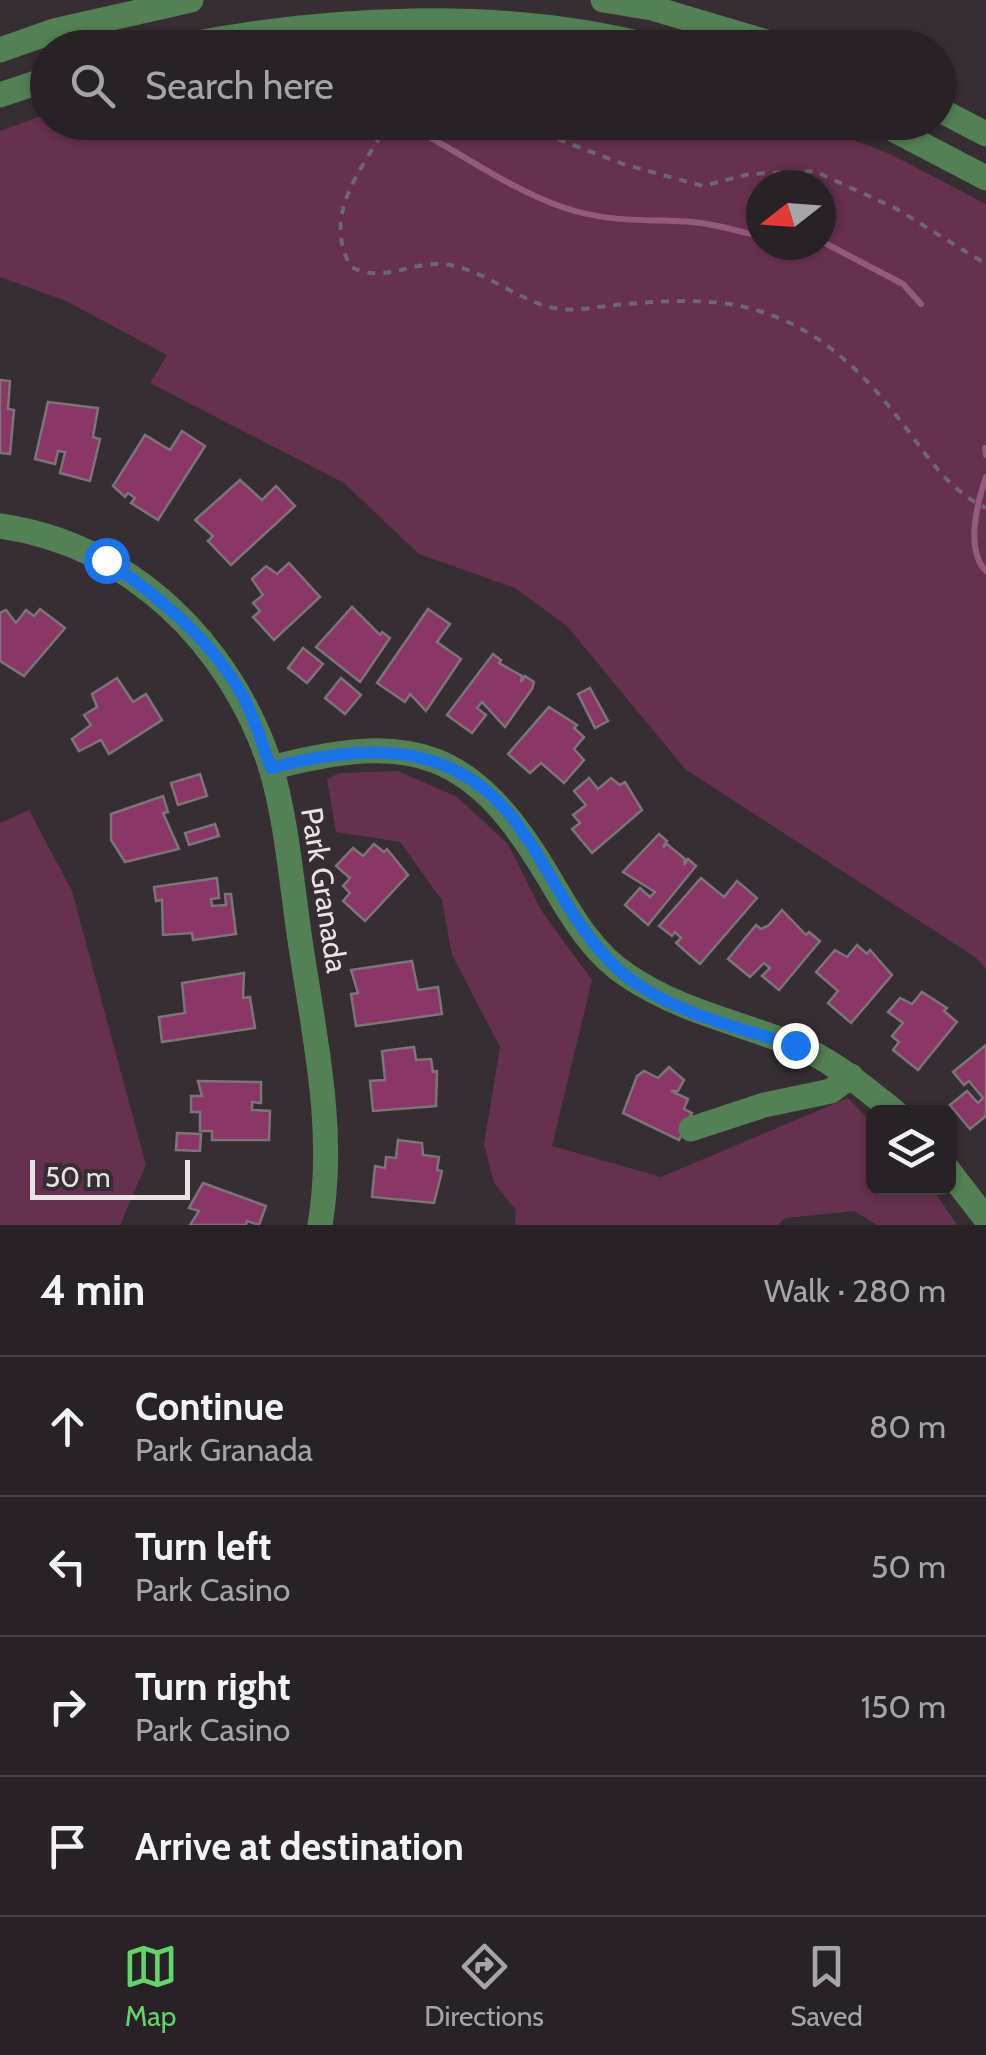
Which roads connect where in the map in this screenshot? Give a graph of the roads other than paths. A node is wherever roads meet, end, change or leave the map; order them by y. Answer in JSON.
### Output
{"nodes":[{"id":1,"x":192,"y":0,"type":"edge"},
{"id":2,"x":602,"y":0,"type":"edge"},
{"id":3,"x":58,"y":30,"type":"edge"},
{"id":4,"x":282,"y":30,"type":"edge"},
{"id":5,"x":544,"y":30,"type":"edge"},
{"id":6,"x":727,"y":30,"type":"edge"},
{"id":7,"x":30,"y":39,"type":"edge"},
{"id":8,"x":0,"y":50,"type":"edge"},
{"id":9,"x":30,"y":85,"type":"edge"},
{"id":10,"x":0,"y":95,"type":"edge"},
{"id":11,"x":956,"y":118,"type":"edge"},
{"id":12,"x":986,"y":134,"type":"edge"},
{"id":13,"x":913,"y":140,"type":"edge"},
{"id":14,"x":986,"y":178,"type":"edge"},
{"id":15,"x":0,"y":526,"type":"edge"},
{"id":16,"x":271,"y":768,"type":"junction"},
{"id":17,"x":850,"y":1076,"type":"junction"},
{"id":18,"x":885,"y":1105,"type":"edge"},
{"id":19,"x":691,"y":1129,"type":"dead end"},
{"id":20,"x":956,"y":1180,"type":"edge"},
{"id":21,"x":986,"y":1219,"type":"edge"},
{"id":22,"x":320,"y":1225,"type":"edge"}],
"edges":[{"from":1,"to":3,"type":"street"},
{"from":2,"to":6,"type":"street"},
{"from":4,"to":5,"type":"street"},
{"from":7,"to":8,"type":"street"},
{"from":9,"to":10,"type":"street"},
{"from":11,"to":12,"type":"street"},
{"from":13,"to":14,"type":"street"},
{"from":15,"to":16,"type":"street","name":"Park Granada"},
{"from":16,"to":17,"type":"street"},
{"from":16,"to":22,"type":"street","name":"Park Granada"},
{"from":17,"to":18,"type":"street"},
{"from":17,"to":19,"type":"street"},
{"from":20,"to":21,"type":"street"}]}
